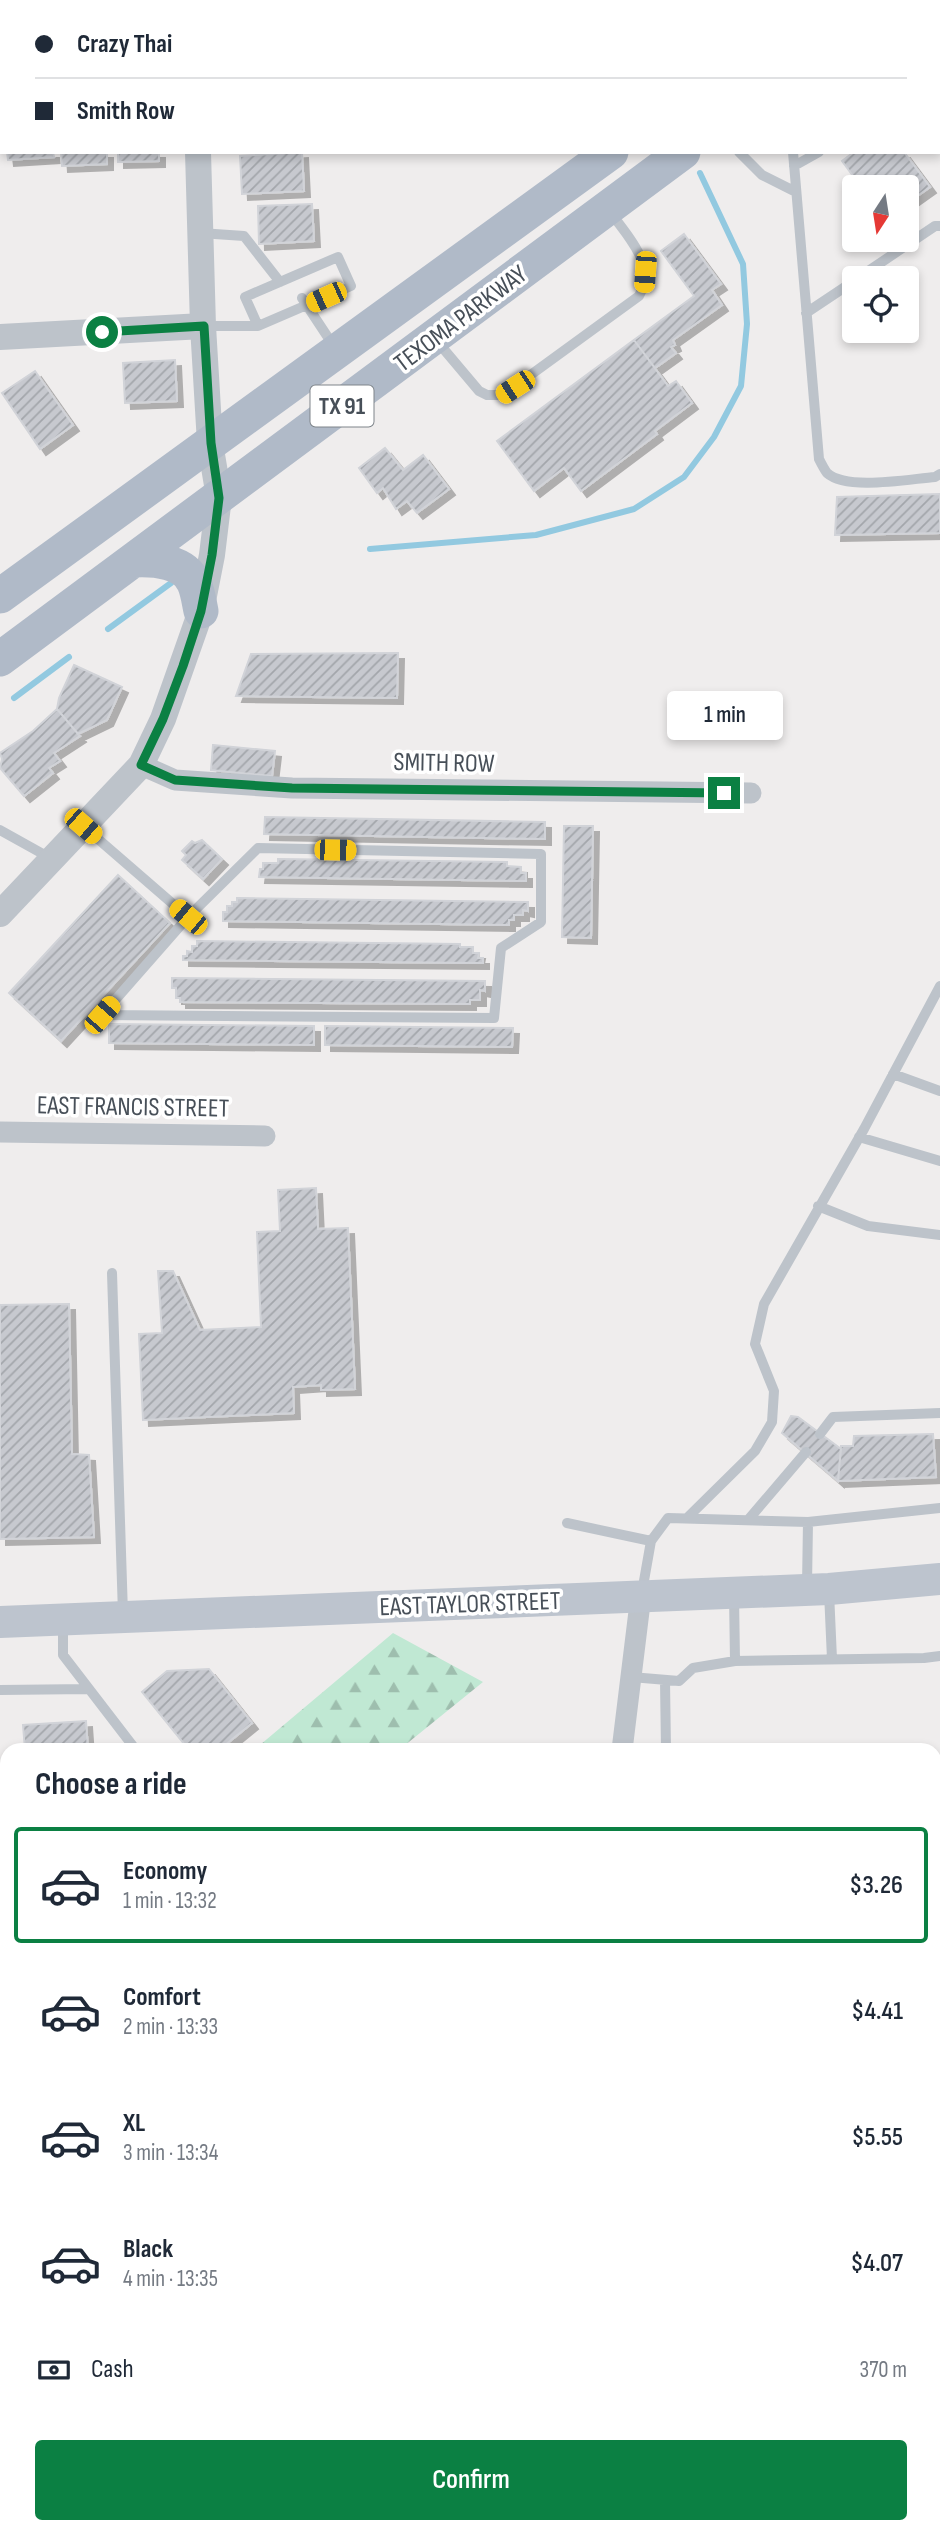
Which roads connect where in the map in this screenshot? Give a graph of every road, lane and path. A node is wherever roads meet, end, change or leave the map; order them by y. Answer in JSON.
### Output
{"nodes":[{"id":1,"x":198,"y":154,"type":"edge"},
{"id":2,"x":608,"y":154,"type":"edge"},
{"id":3,"x":680,"y":154,"type":"edge"},
{"id":4,"x":741,"y":154,"type":"edge"},
{"id":5,"x":793,"y":154,"type":"edge"},
{"id":6,"x":815,"y":154,"type":"edge"},
{"id":7,"x":794,"y":166,"type":"junction"},
{"id":8,"x":796,"y":192,"type":"junction"},
{"id":9,"x":608,"y":208,"type":"junction"},
{"id":10,"x":940,"y":226,"type":"edge"},
{"id":11,"x":201,"y":233,"type":"junction"},
{"id":12,"x":876,"y":266,"type":"edge"},
{"id":13,"x":280,"y":282,"type":"junction"},
{"id":14,"x":842,"y":289,"type":"edge"},
{"id":15,"x":304,"y":302,"type":"junction"},
{"id":16,"x":806,"y":313,"type":"junction"},
{"id":17,"x":204,"y":326,"type":"junction"},
{"id":18,"x":258,"y":326,"type":"junction"},
{"id":19,"x":0,"y":337,"type":"edge"},
{"id":20,"x":434,"y":338,"type":"junction"},
{"id":21,"x":337,"y":351,"type":"junction"},
{"id":22,"x":211,"y":443,"type":"junction"},
{"id":23,"x":940,"y":474,"type":"edge"},
{"id":24,"x":219,"y":498,"type":"junction"},
{"id":25,"x":134,"y":560,"type":"junction"},
{"id":26,"x":0,"y":596,"type":"edge"},
{"id":27,"x":201,"y":611,"type":"junction"},
{"id":28,"x":0,"y":659,"type":"edge"},
{"id":29,"x":141,"y":765,"type":"junction"},
{"id":30,"x":751,"y":793,"type":"dead end"},
{"id":31,"x":83,"y":826,"type":"junction"},
{"id":32,"x":0,"y":830,"type":"edge"},
{"id":33,"x":52,"y":859,"type":"junction"},
{"id":34,"x":0,"y":914,"type":"edge"},
{"id":35,"x":188,"y":917,"type":"junction"},
{"id":36,"x":940,"y":986,"type":"edge"},
{"id":37,"x":893,"y":1074,"type":"junction"},
{"id":38,"x":940,"y":1091,"type":"edge"},
{"id":39,"x":0,"y":1132,"type":"edge"},
{"id":40,"x":265,"y":1136,"type":"dead end"},
{"id":41,"x":859,"y":1137,"type":"junction"},
{"id":42,"x":940,"y":1161,"type":"edge"},
{"id":43,"x":818,"y":1206,"type":"junction"},
{"id":44,"x":940,"y":1235,"type":"edge"},
{"id":45,"x":113,"y":1273,"type":"dead end"},
{"id":46,"x":940,"y":1413,"type":"edge"},
{"id":47,"x":820,"y":1434,"type":"dead end"},
{"id":48,"x":806,"y":1452,"type":"dead end"},
{"id":49,"x":940,"y":1508,"type":"edge"},
{"id":50,"x":687,"y":1518,"type":"junction"},
{"id":51,"x":748,"y":1520,"type":"junction"},
{"id":52,"x":808,"y":1522,"type":"junction"},
{"id":53,"x":567,"y":1523,"type":"dead end"},
{"id":54,"x":651,"y":1541,"type":"junction"},
{"id":55,"x":940,"y":1579,"type":"edge"},
{"id":56,"x":818,"y":1590,"type":"junction"},
{"id":57,"x":734,"y":1592,"type":"junction"},
{"id":58,"x":641,"y":1595,"type":"junction"},
{"id":59,"x":123,"y":1617,"type":"junction"},
{"id":60,"x":63,"y":1619,"type":"junction"},
{"id":61,"x":0,"y":1622,"type":"edge"},
{"id":62,"x":940,"y":1656,"type":"edge"},
{"id":63,"x":832,"y":1659,"type":"junction"},
{"id":64,"x":735,"y":1661,"type":"junction"},
{"id":65,"x":631,"y":1677,"type":"junction"},
{"id":66,"x":665,"y":1681,"type":"junction"},
{"id":67,"x":89,"y":1689,"type":"junction"},
{"id":68,"x":0,"y":1690,"type":"edge"},
{"id":69,"x":131,"y":1743,"type":"edge"},
{"id":70,"x":623,"y":1743,"type":"edge"},
{"id":71,"x":666,"y":1743,"type":"edge"}],
"edges":[{"from":1,"to":11,"type":"street"},
{"from":2,"to":21,"type":"main road","name":"TEXOMA PARKWAY","number":"TX 91"},
{"from":3,"to":9,"type":"main road","name":"TEXOMA PARKWAY","number":"TX 91"},
{"from":4,"to":8,"type":"lane"},
{"from":5,"to":7,"type":"lane"},
{"from":6,"to":7,"type":"lane"},
{"from":7,"to":8,"type":"lane"},
{"from":8,"to":16,"type":"lane"},
{"from":9,"to":20,"type":"main road","name":"TEXOMA PARKWAY","number":"TX 91"},
{"from":9,"to":20,"type":"lane"},
{"from":10,"to":12,"type":"lane"},
{"from":11,"to":13,"type":"lane"},
{"from":11,"to":17,"type":"street"},
{"from":13,"to":15,"type":"lane"},
{"from":13,"to":18,"type":"lane"},
{"from":14,"to":16,"type":"lane"},
{"from":15,"to":18,"type":"lane"},
{"from":15,"to":21,"type":"lane"},
{"from":16,"to":23,"type":"lane"},
{"from":17,"to":18,"type":"lane"},
{"from":17,"to":19,"type":"street"},
{"from":17,"to":22,"type":"street"},
{"from":20,"to":24,"type":"main road","name":"TEXOMA PARKWAY","number":"TX 91"},
{"from":21,"to":22,"type":"main road","name":"TEXOMA PARKWAY","number":"TX 91"},
{"from":22,"to":24,"type":"street"},
{"from":22,"to":26,"type":"main road","name":"TEXOMA PARKWAY","number":"TX 91"},
{"from":24,"to":25,"type":"main road","name":"TEXOMA PARKWAY","number":"TX 91"},
{"from":24,"to":27,"type":"street"},
{"from":25,"to":27,"type":"main road"},
{"from":25,"to":28,"type":"main road","name":"TEXOMA PARKWAY","number":"TX 91"},
{"from":27,"to":29,"type":"street"},
{"from":29,"to":30,"type":"street","name":"SMITH ROW"},
{"from":29,"to":31,"type":"street"},
{"from":31,"to":33,"type":"street"},
{"from":31,"to":35,"type":"lane"},
{"from":32,"to":33,"type":"lane"},
{"from":33,"to":34,"type":"street"},
{"from":35,"to":35,"type":"lane"},
{"from":36,"to":37,"type":"lane"},
{"from":37,"to":38,"type":"lane"},
{"from":37,"to":41,"type":"lane"},
{"from":39,"to":40,"type":"street","name":"EAST FRANCIS STREET"},
{"from":41,"to":42,"type":"lane"},
{"from":41,"to":43,"type":"lane"},
{"from":43,"to":44,"type":"lane"},
{"from":43,"to":50,"type":"lane"},
{"from":45,"to":59,"type":"lane"},
{"from":46,"to":47,"type":"lane"},
{"from":48,"to":51,"type":"lane"},
{"from":49,"to":52,"type":"lane"},
{"from":50,"to":51,"type":"lane"},
{"from":50,"to":54,"type":"lane"},
{"from":51,"to":52,"type":"lane"},
{"from":52,"to":56,"type":"lane"},
{"from":53,"to":54,"type":"lane"},
{"from":54,"to":58,"type":"lane"},
{"from":55,"to":56,"type":"main road","name":"EAST TAYLOR STREET"},
{"from":56,"to":57,"type":"main road","name":"EAST TAYLOR STREET"},
{"from":56,"to":63,"type":"lane"},
{"from":57,"to":58,"type":"main road","name":"EAST TAYLOR STREET"},
{"from":57,"to":64,"type":"lane"},
{"from":58,"to":59,"type":"main road","name":"EAST TAYLOR STREET"},
{"from":58,"to":65,"type":"street"},
{"from":59,"to":60,"type":"main road","name":"EAST TAYLOR STREET"},
{"from":60,"to":61,"type":"main road","name":"EAST TAYLOR STREET"},
{"from":60,"to":67,"type":"lane"},
{"from":62,"to":63,"type":"lane"},
{"from":63,"to":64,"type":"lane"},
{"from":64,"to":66,"type":"lane"},
{"from":65,"to":66,"type":"lane"},
{"from":65,"to":70,"type":"street"},
{"from":66,"to":71,"type":"lane"},
{"from":67,"to":68,"type":"lane"},
{"from":67,"to":69,"type":"lane"}]}
